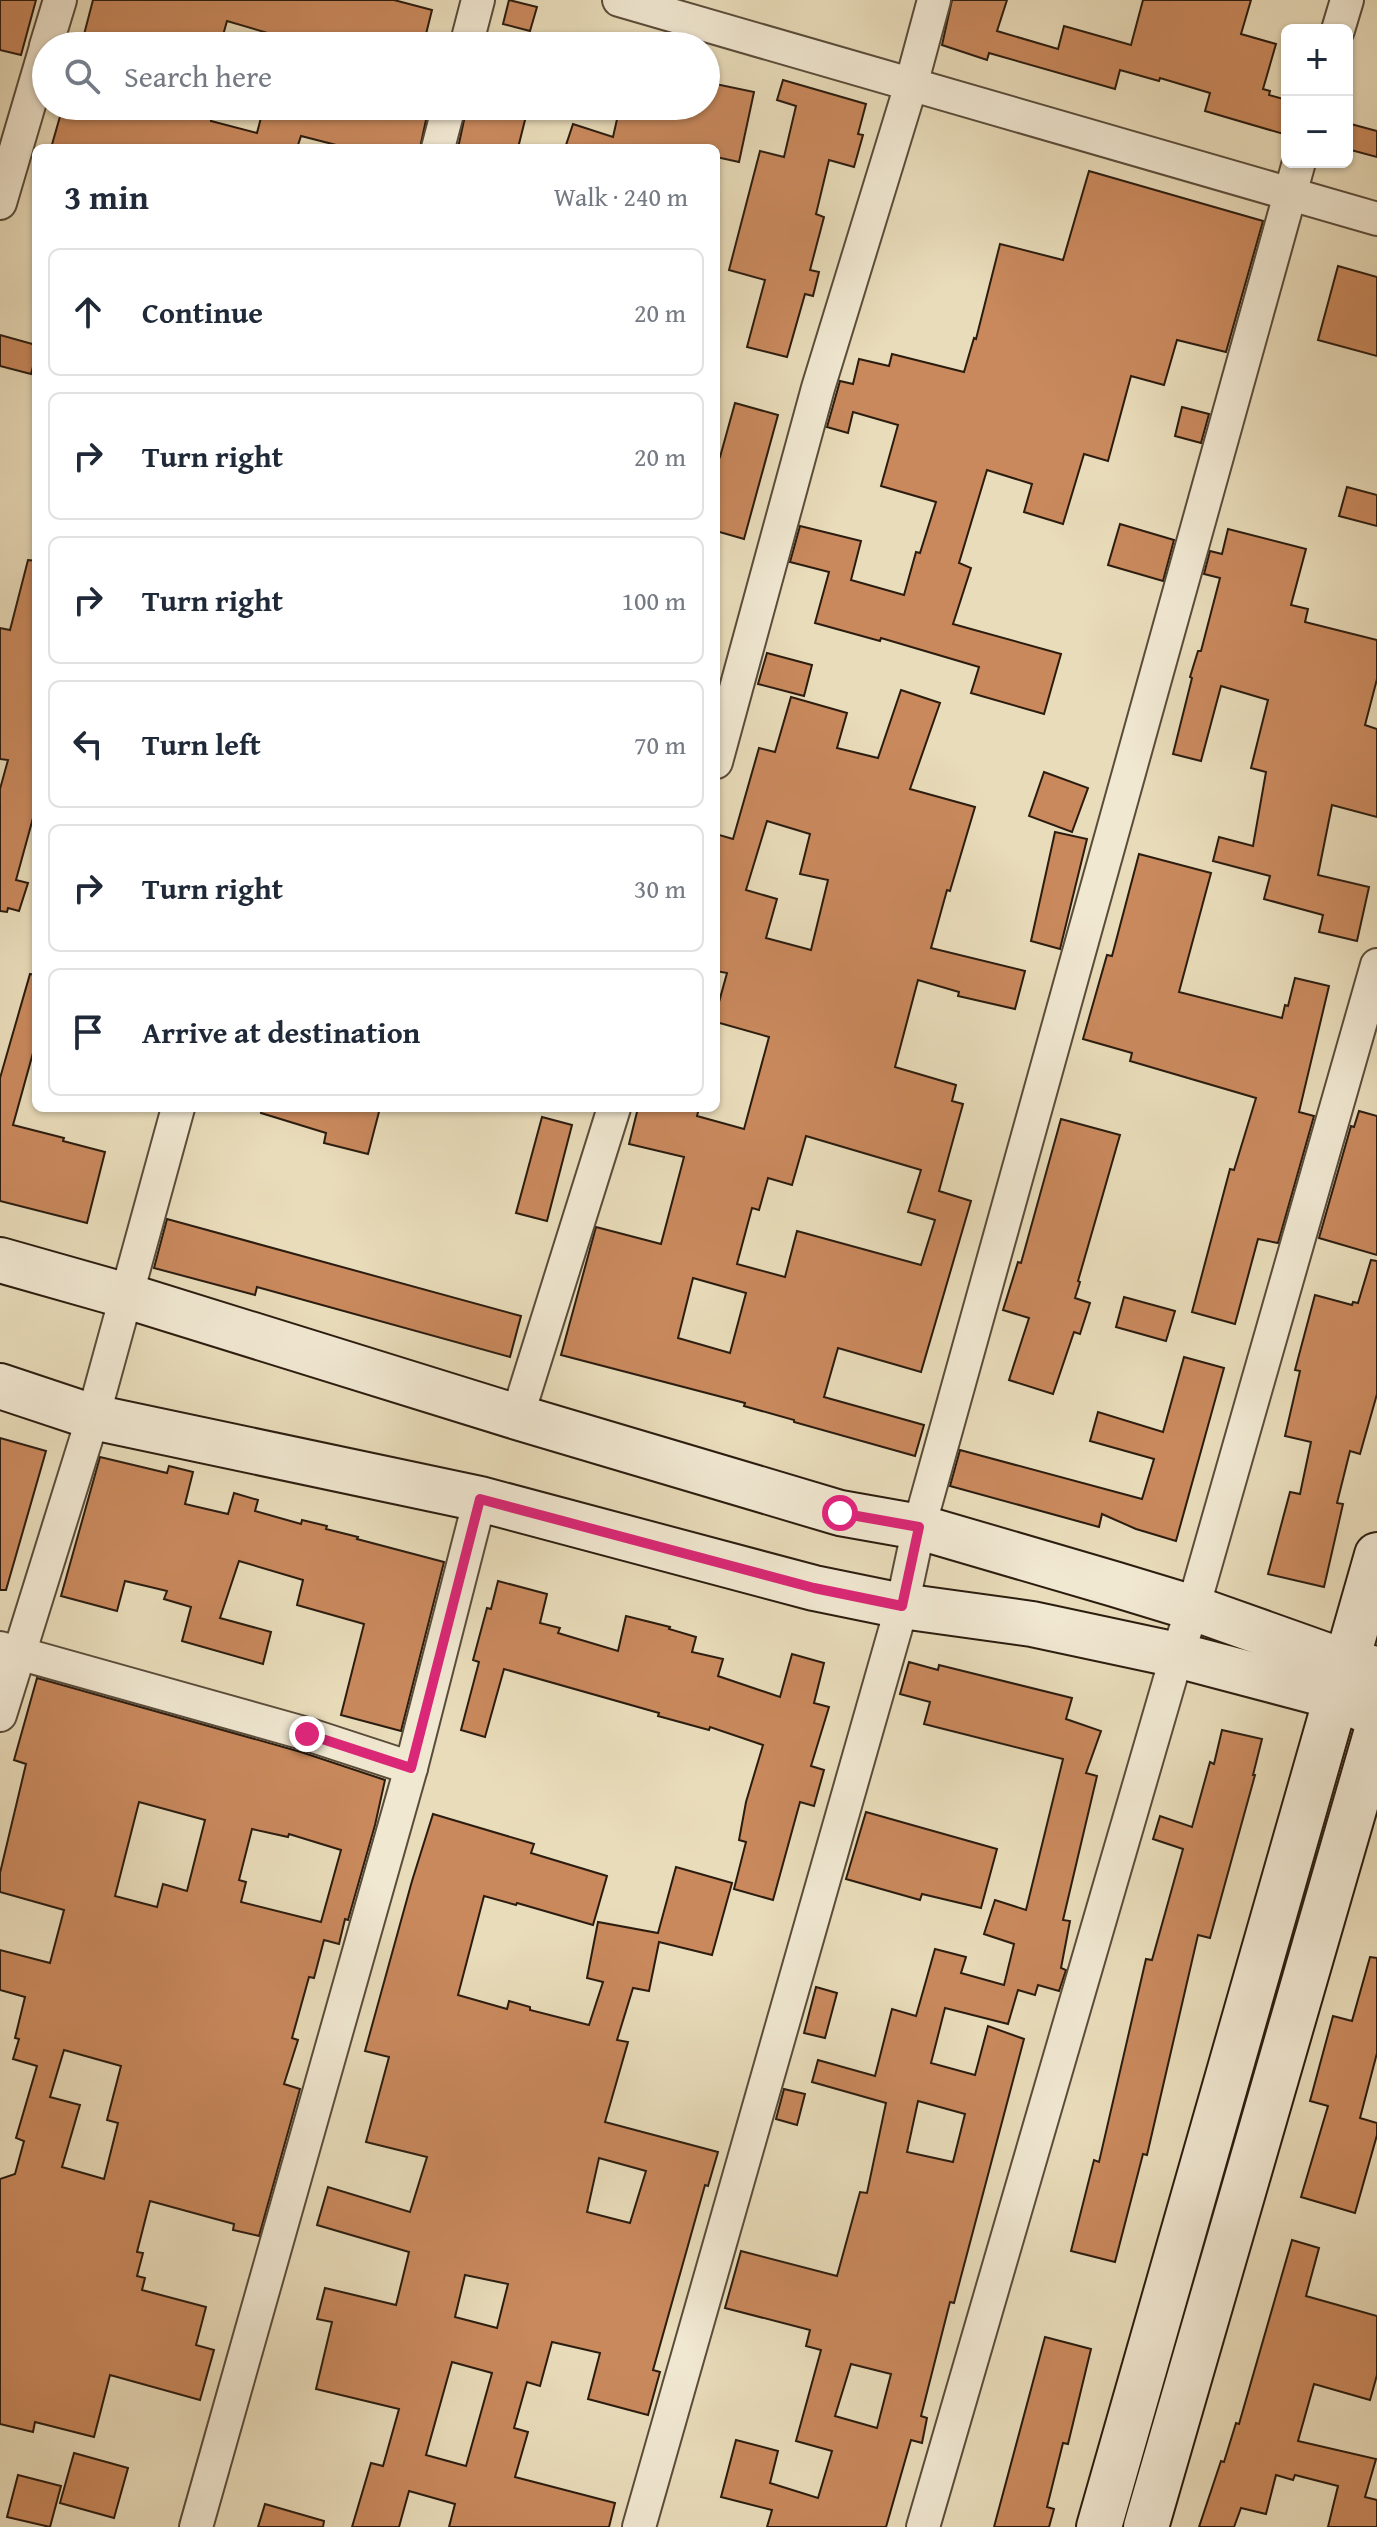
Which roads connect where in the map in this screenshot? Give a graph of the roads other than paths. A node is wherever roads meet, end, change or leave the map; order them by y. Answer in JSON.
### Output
{"nodes":[{"id":1,"x":60,"y":0,"type":"edge"},
{"id":2,"x":478,"y":0,"type":"edge"},
{"id":3,"x":619,"y":0,"type":"edge"},
{"id":4,"x":934,"y":0,"type":"edge"},
{"id":5,"x":1347,"y":0,"type":"edge"},
{"id":6,"x":1340,"y":24,"type":"edge"},
{"id":7,"x":50,"y":32,"type":"edge"},
{"id":8,"x":470,"y":32,"type":"edge"},
{"id":9,"x":911,"y":85,"type":"junction"},
{"id":10,"x":32,"y":94,"type":"edge"},
{"id":11,"x":445,"y":120,"type":"edge"},
{"id":12,"x":439,"y":144,"type":"edge"},
{"id":13,"x":1297,"y":168,"type":"edge"},
{"id":14,"x":1290,"y":195,"type":"junction"},
{"id":15,"x":0,"y":203,"type":"edge"},
{"id":16,"x":1377,"y":219,"type":"edge"},
{"id":17,"x":720,"y":747,"type":"edge"},
{"id":18,"x":1377,"y":965,"type":"edge"},
{"id":19,"x":177,"y":1112,"type":"edge"},
{"id":20,"x":613,"y":1112,"type":"edge"},
{"id":21,"x":0,"y":1260,"type":"edge"},
{"id":22,"x":127,"y":1296,"type":"junction"},
{"id":23,"x":0,"y":1386,"type":"edge"},
{"id":24,"x":93,"y":1417,"type":"junction"},
{"id":25,"x":517,"y":1417,"type":"junction"},
{"id":26,"x":480,"y":1499,"type":"junction"},
{"id":27,"x":919,"y":1527,"type":"junction"},
{"id":28,"x":1377,"y":1555,"type":"edge"},
{"id":29,"x":902,"y":1606,"type":"junction"},
{"id":30,"x":1193,"y":1608,"type":"junction"},
{"id":31,"x":9,"y":1651,"type":"edge"},
{"id":32,"x":1177,"y":1655,"type":"junction"},
{"id":33,"x":1353,"y":1676,"type":"edge"},
{"id":34,"x":0,"y":1715,"type":"edge"},
{"id":35,"x":1377,"y":1715,"type":"edge"},
{"id":36,"x":1377,"y":1730,"type":"edge"},
{"id":37,"x":411,"y":1768,"type":"junction"},
{"id":38,"x":196,"y":2527,"type":"edge"},
{"id":39,"x":639,"y":2527,"type":"edge"},
{"id":40,"x":923,"y":2527,"type":"edge"},
{"id":41,"x":1099,"y":2527,"type":"edge"},
{"id":42,"x":1146,"y":2527,"type":"edge"}],
"edges":[{"from":1,"to":7,"type":"street"},
{"from":2,"to":8,"type":"street"},
{"from":3,"to":9,"type":"street"},
{"from":4,"to":9,"type":"street"},
{"from":5,"to":6,"type":"street"},
{"from":9,"to":14,"type":"street"},
{"from":9,"to":17,"type":"street"},
{"from":10,"to":15,"type":"street"},
{"from":11,"to":12,"type":"street"},
{"from":13,"to":14,"type":"street"},
{"from":14,"to":16,"type":"street"},
{"from":14,"to":27,"type":"street"},
{"from":18,"to":30,"type":"street"},
{"from":19,"to":22,"type":"street"},
{"from":20,"to":25,"type":"street"},
{"from":21,"to":22,"type":"street"},
{"from":22,"to":24,"type":"street"},
{"from":22,"to":25,"type":"street"},
{"from":23,"to":24,"type":"street"},
{"from":24,"to":26,"type":"street"},
{"from":24,"to":31,"type":"street"},
{"from":25,"to":27,"type":"street"},
{"from":26,"to":29,"type":"street"},
{"from":26,"to":37,"type":"street"},
{"from":27,"to":29,"type":"street"},
{"from":27,"to":30,"type":"street"},
{"from":28,"to":33,"type":"street"},
{"from":29,"to":32,"type":"street"},
{"from":29,"to":39,"type":"street"},
{"from":30,"to":32,"type":"street"},
{"from":30,"to":33,"type":"street"},
{"from":31,"to":34,"type":"street"},
{"from":31,"to":37,"type":"street"},
{"from":32,"to":33,"type":"street"},
{"from":32,"to":40,"type":"street"},
{"from":33,"to":35,"type":"street"},
{"from":33,"to":41,"type":"street"},
{"from":36,"to":42,"type":"street"},
{"from":37,"to":38,"type":"street"}]}
